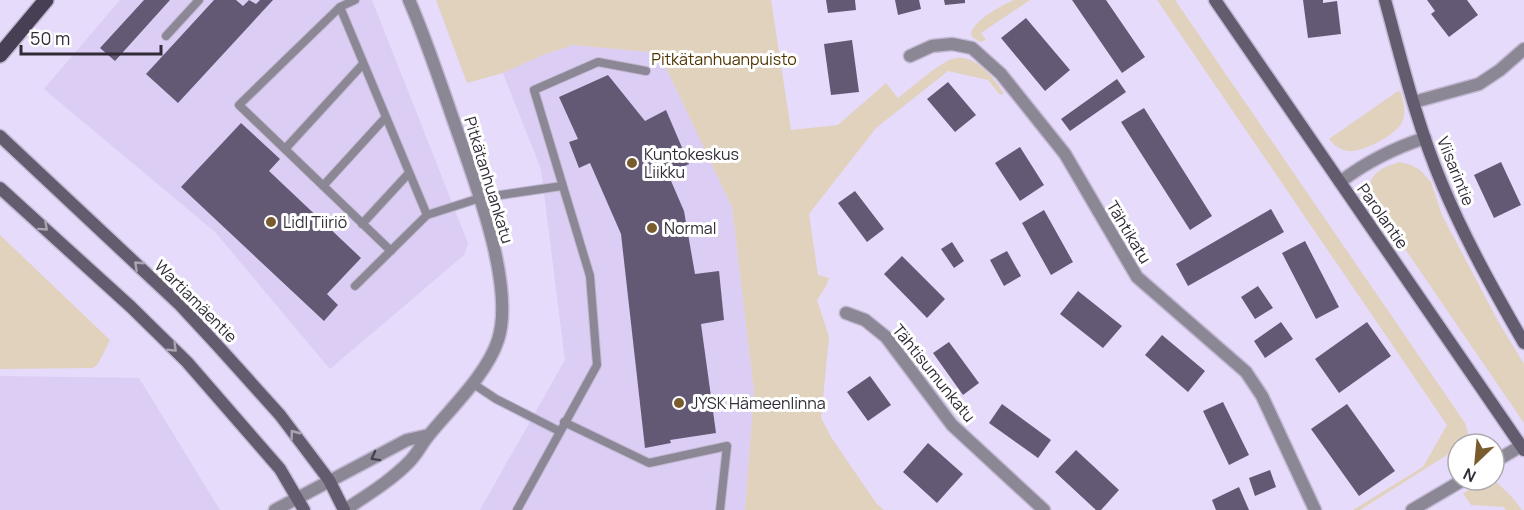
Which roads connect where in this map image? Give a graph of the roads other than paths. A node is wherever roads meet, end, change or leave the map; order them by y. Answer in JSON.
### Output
{"nodes":[{"id":1,"x":46,"y":0,"type":"edge"},
{"id":2,"x":199,"y":0,"type":"edge"},
{"id":3,"x":355,"y":0,"type":"edge"},
{"id":4,"x":409,"y":0,"type":"edge"},
{"id":5,"x":1215,"y":0,"type":"edge"},
{"id":6,"x":1385,"y":0,"type":"edge"},
{"id":7,"x":340,"y":7,"type":"junction"},
{"id":8,"x":166,"y":36,"type":"dead end"},
{"id":9,"x":1524,"y":49,"type":"edge"},
{"id":10,"x":0,"y":56,"type":"edge"},
{"id":11,"x":910,"y":56,"type":"dead end"},
{"id":12,"x":363,"y":64,"type":"junction"},
{"id":13,"x":646,"y":71,"type":"dead end"},
{"id":14,"x":1414,"y":102,"type":"junction"},
{"id":15,"x":386,"y":117,"type":"junction"},
{"id":16,"x":0,"y":136,"type":"edge"},
{"id":17,"x":1425,"y":138,"type":"junction"},
{"id":18,"x":285,"y":149,"type":"junction"},
{"id":19,"x":409,"y":173,"type":"junction"},
{"id":20,"x":1340,"y":182,"type":"junction"},
{"id":21,"x":323,"y":186,"type":"junction"},
{"id":22,"x":562,"y":186,"type":"junction"},
{"id":23,"x":0,"y":188,"type":"edge"},
{"id":24,"x":480,"y":198,"type":"junction"},
{"id":25,"x":427,"y":215,"type":"junction"},
{"id":26,"x":362,"y":224,"type":"junction"},
{"id":27,"x":391,"y":251,"type":"junction"},
{"id":28,"x":356,"y":286,"type":"dead end"},
{"id":29,"x":846,"y":313,"type":"dead end"},
{"id":30,"x":1524,"y":343,"type":"edge"},
{"id":31,"x":472,"y":384,"type":"junction"},
{"id":32,"x":564,"y":422,"type":"junction"},
{"id":33,"x":559,"y":431,"type":"junction"},
{"id":34,"x":429,"y":435,"type":"junction"},
{"id":35,"x":1523,"y":448,"type":"edge"},
{"id":36,"x":1506,"y":456,"type":"edge"},
{"id":37,"x":329,"y":480,"type":"junction"},
{"id":38,"x":1446,"y":490,"type":"edge"},
{"id":39,"x":297,"y":496,"type":"junction"},
{"id":40,"x":275,"y":510,"type":"edge"},
{"id":41,"x":304,"y":510,"type":"edge"},
{"id":42,"x":344,"y":510,"type":"edge"},
{"id":43,"x":517,"y":510,"type":"edge"},
{"id":44,"x":720,"y":510,"type":"edge"},
{"id":45,"x":1044,"y":510,"type":"edge"},
{"id":46,"x":1315,"y":510,"type":"edge"},
{"id":47,"x":1412,"y":510,"type":"edge"}],
"edges":[{"from":1,"to":10,"type":"main road"},
{"from":2,"to":8,"type":"lane"},
{"from":3,"to":7,"type":"lane"},
{"from":4,"to":24,"type":"street","name":"Pitkätanhuankatu"},
{"from":5,"to":20,"type":"main road","name":"Parolantie"},
{"from":6,"to":14,"type":"main road","name":"Viisarintie"},
{"from":7,"to":12,"type":"lane"},
{"from":7,"to":18,"type":"lane"},
{"from":9,"to":14,"type":"street"},
{"from":11,"to":46,"type":"street","name":"Tähtikatu"},
{"from":12,"to":15,"type":"lane"},
{"from":12,"to":18,"type":"lane"},
{"from":13,"to":22,"type":"lane"},
{"from":14,"to":17,"type":"main road","name":"Viisarintie"},
{"from":15,"to":19,"type":"lane"},
{"from":15,"to":21,"type":"lane"},
{"from":37,"to":16,"type":"main road","name":"Wartiamäentie","one_way":true},
{"from":17,"to":20,"type":"street"},
{"from":17,"to":30,"type":"main road","name":"Viisarintie"},
{"from":18,"to":21,"type":"lane"},
{"from":19,"to":25,"type":"lane"},
{"from":19,"to":26,"type":"lane"},
{"from":20,"to":35,"type":"main road","name":"Parolantie"},
{"from":21,"to":26,"type":"lane"},
{"from":22,"to":24,"type":"lane"},
{"from":22,"to":32,"type":"lane"},
{"from":23,"to":39,"type":"main road","one_way":true},
{"from":24,"to":25,"type":"lane"},
{"from":24,"to":31,"type":"street","name":"Pitkätanhuankatu"},
{"from":25,"to":27,"type":"lane"},
{"from":26,"to":27,"type":"lane"},
{"from":27,"to":28,"type":"lane"},
{"from":29,"to":45,"type":"street","name":"Tähtisumunkatu"},
{"from":31,"to":33,"type":"lane"},
{"from":31,"to":34,"type":"street","name":"Pitkätanhuankatu"},
{"from":32,"to":33,"type":"lane"},
{"from":32,"to":44,"type":"lane"},
{"from":33,"to":43,"type":"lane"},
{"from":34,"to":37,"type":"street","one_way":true},
{"from":34,"to":42,"type":"street","name":"Pitkätanhuankatu"},
{"from":35,"to":36,"type":"street"},
{"from":37,"to":39,"type":"street"},
{"from":37,"to":42,"type":"main road","name":"Wartiamäentie"},
{"from":38,"to":47,"type":"street"},
{"from":39,"to":40,"type":"street"},
{"from":39,"to":41,"type":"main road"}]}
